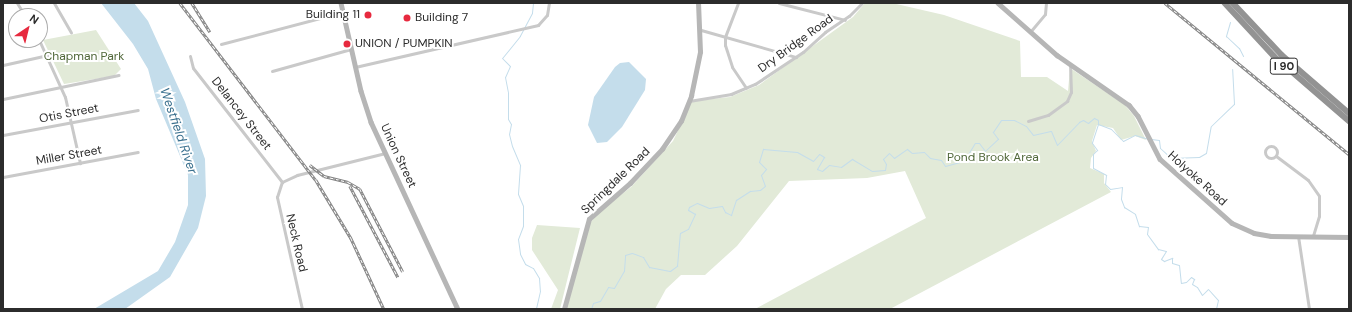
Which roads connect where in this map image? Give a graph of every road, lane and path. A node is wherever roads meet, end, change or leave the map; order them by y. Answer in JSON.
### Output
{"nodes":[{"id":1,"x":54,"y":3,"type":"edge"},
{"id":2,"x":341,"y":3,"type":"edge"},
{"id":3,"x":549,"y":3,"type":"edge"},
{"id":4,"x":698,"y":3,"type":"edge"},
{"id":5,"x":738,"y":3,"type":"edge"},
{"id":6,"x":779,"y":3,"type":"edge"},
{"id":7,"x":862,"y":3,"type":"edge"},
{"id":8,"x":998,"y":3,"type":"edge"},
{"id":9,"x":1046,"y":3,"type":"edge"},
{"id":10,"x":1225,"y":3,"type":"edge"},
{"id":11,"x":1233,"y":3,"type":"edge"},
{"id":12,"x":343,"y":12,"type":"junction"},
{"id":13,"x":845,"y":20,"type":"junction"},
{"id":14,"x":701,"y":30,"type":"junction"},
{"id":15,"x":71,"y":32,"type":"dead end"},
{"id":16,"x":1030,"y":32,"type":"junction"},
{"id":17,"x":725,"y":37,"type":"junction"},
{"id":18,"x":221,"y":44,"type":"dead end"},
{"id":19,"x":44,"y":48,"type":"edge"},
{"id":20,"x":351,"y":49,"type":"junction"},
{"id":21,"x":48,"y":56,"type":"junction"},
{"id":22,"x":190,"y":56,"type":"dead end"},
{"id":23,"x":796,"y":57,"type":"junction"},
{"id":24,"x":1067,"y":61,"type":"junction"},
{"id":25,"x":3,"y":65,"type":"edge"},
{"id":26,"x":355,"y":66,"type":"junction"},
{"id":27,"x":272,"y":71,"type":"dead end"},
{"id":28,"x":119,"y":75,"type":"dead end"},
{"id":29,"x":62,"y":87,"type":"junction"},
{"id":30,"x":746,"y":88,"type":"junction"},
{"id":31,"x":3,"y":99,"type":"edge"},
{"id":32,"x":689,"y":101,"type":"junction"},
{"id":33,"x":138,"y":110,"type":"dead end"},
{"id":34,"x":1349,"y":113,"type":"edge"},
{"id":35,"x":1028,"y":121,"type":"dead end"},
{"id":36,"x":1349,"y":121,"type":"edge"},
{"id":37,"x":73,"y":122,"type":"junction"},
{"id":38,"x":3,"y":135,"type":"edge"},
{"id":39,"x":138,"y":152,"type":"dead end"},
{"id":40,"x":385,"y":153,"type":"junction"},
{"id":41,"x":1276,"y":156,"type":"junction"},
{"id":42,"x":80,"y":163,"type":"junction"},
{"id":43,"x":3,"y":177,"type":"edge"},
{"id":44,"x":282,"y":182,"type":"junction"},
{"id":45,"x":1298,"y":236,"type":"junction"},
{"id":46,"x":1313,"y":236,"type":"junction"},
{"id":47,"x":1349,"y":237,"type":"edge"},
{"id":48,"x":302,"y":309,"type":"edge"},
{"id":49,"x":458,"y":309,"type":"edge"},
{"id":50,"x":564,"y":309,"type":"edge"},
{"id":51,"x":1309,"y":309,"type":"edge"}],
"edges":[{"from":1,"to":15,"type":"street"},
{"from":2,"to":12,"type":"street","name":"Union Street"},
{"from":3,"to":26,"type":"street"},
{"from":4,"to":14,"type":"street","name":"Springdale Road"},
{"from":5,"to":17,"type":"street"},
{"from":6,"to":13,"type":"street"},
{"from":7,"to":13,"type":"street","name":"Dry Bridge Road"},
{"from":8,"to":16,"type":"street","name":"Holyoke Road"},
{"from":9,"to":16,"type":"street"},
{"from":10,"to":36,"type":"highway","number":"I 90"},
{"from":11,"to":34,"type":"highway","number":"I 90"},
{"from":12,"to":18,"type":"street"},
{"from":12,"to":20,"type":"street","name":"Union Street"},
{"from":13,"to":23,"type":"street","name":"Dry Bridge Road"},
{"from":14,"to":17,"type":"street"},
{"from":14,"to":32,"type":"street","name":"Springdale Road"},
{"from":16,"to":24,"type":"street","name":"Holyoke Road"},
{"from":17,"to":23,"type":"street"},
{"from":17,"to":30,"type":"street"},
{"from":19,"to":21,"type":"street"},
{"from":20,"to":26,"type":"street","name":"Union Street"},
{"from":20,"to":27,"type":"street"},
{"from":21,"to":25,"type":"street"},
{"from":21,"to":29,"type":"street"},
{"from":22,"to":44,"type":"street","name":"Delancey Street"},
{"from":23,"to":30,"type":"street","name":"Dry Bridge Road"},
{"from":24,"to":35,"type":"street"},
{"from":24,"to":45,"type":"street","name":"Holyoke Road"},
{"from":26,"to":40,"type":"street","name":"Union Street"},
{"from":28,"to":29,"type":"street"},
{"from":29,"to":31,"type":"street"},
{"from":29,"to":37,"type":"street"},
{"from":30,"to":32,"type":"street","name":"Dry Bridge Road"},
{"from":32,"to":50,"type":"street","name":"Springdale Road"},
{"from":33,"to":37,"type":"street","name":"Otis Street"},
{"from":37,"to":38,"type":"street","name":"Otis Street"},
{"from":37,"to":42,"type":"street"},
{"from":39,"to":42,"type":"street","name":"Miller Street"},
{"from":40,"to":44,"type":"street"},
{"from":40,"to":49,"type":"street","name":"Union Street"},
{"from":41,"to":41,"type":"street"},
{"from":41,"to":46,"type":"street"},
{"from":42,"to":43,"type":"street","name":"Miller Street"},
{"from":44,"to":48,"type":"street","name":"Neck Road"},
{"from":45,"to":46,"type":"street","name":"Holyoke Road"},
{"from":45,"to":51,"type":"street"},
{"from":46,"to":47,"type":"street","name":"Holyoke Road"}]}
